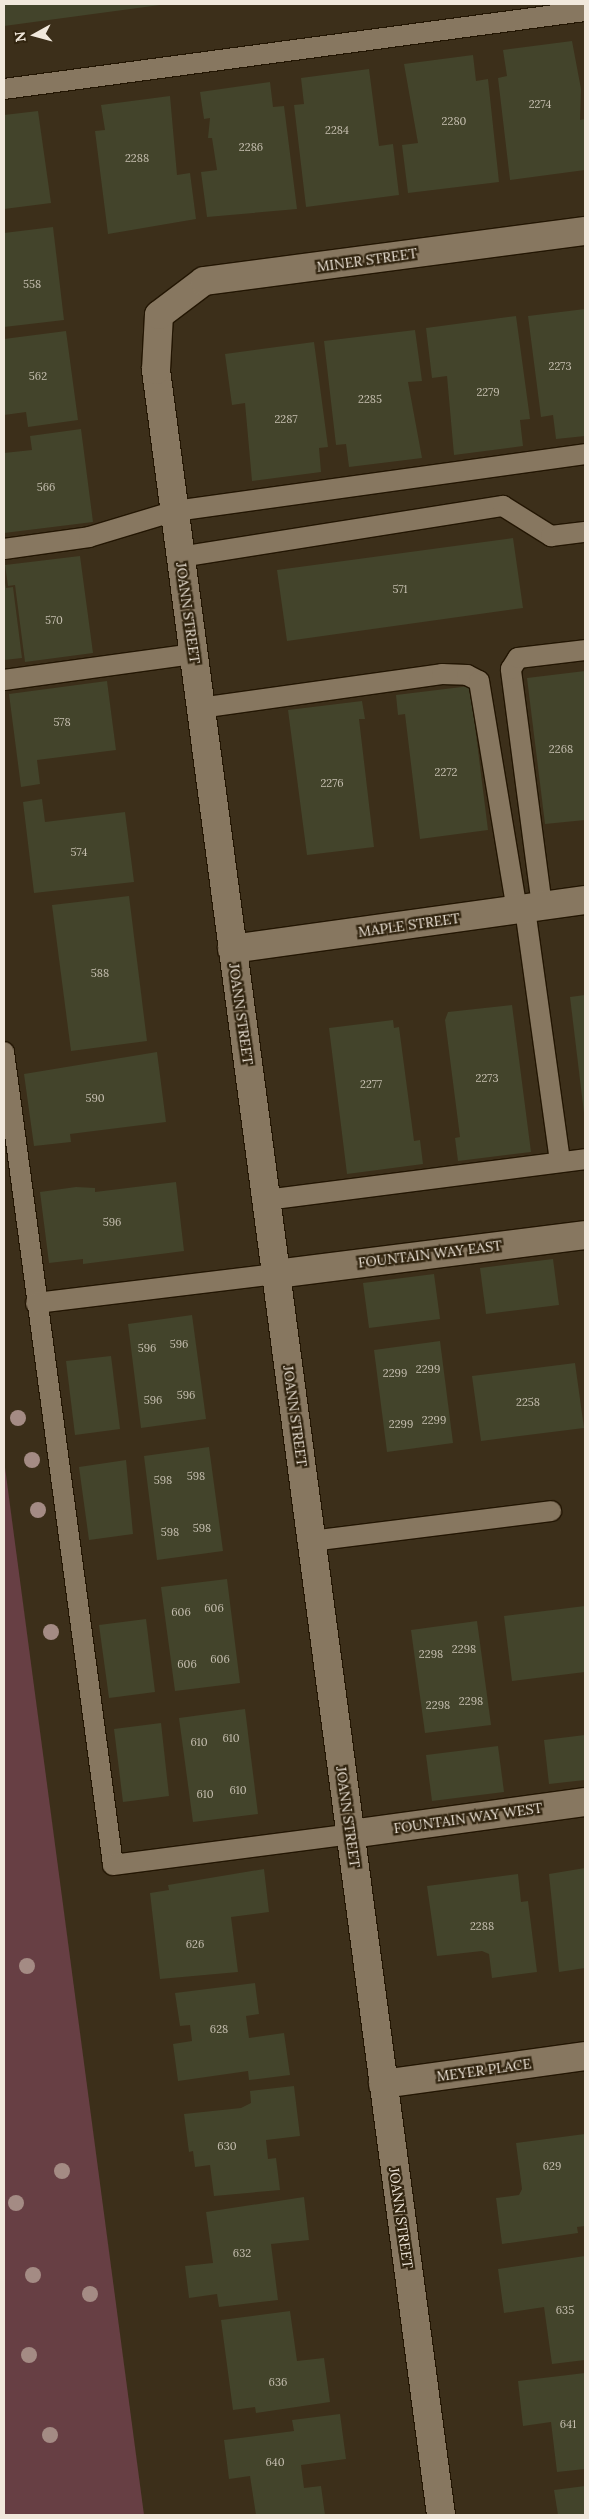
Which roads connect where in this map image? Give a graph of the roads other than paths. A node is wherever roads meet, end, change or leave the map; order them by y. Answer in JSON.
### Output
{"nodes":[{"id":1,"x":585,"y":11,"type":"edge"},
{"id":2,"x":4,"y":90,"type":"edge"},
{"id":3,"x":585,"y":231,"type":"edge"},
{"id":4,"x":159,"y":315,"type":"joint"},
{"id":5,"x":585,"y":454,"type":"edge"},
{"id":6,"x":175,"y":511,"type":"junction"},
{"id":7,"x":585,"y":532,"type":"edge"},
{"id":8,"x":4,"y":549,"type":"edge"},
{"id":9,"x":180,"y":557,"type":"junction"},
{"id":10,"x":585,"y":650,"type":"edge"},
{"id":11,"x":194,"y":654,"type":"junction"},
{"id":12,"x":4,"y":680,"type":"edge"},
{"id":13,"x":200,"y":708,"type":"junction"},
{"id":14,"x":585,"y":900,"type":"edge"},
{"id":15,"x":528,"y":908,"type":"junction"},
{"id":16,"x":232,"y":949,"type":"junction"},
{"id":17,"x":4,"y":1052,"type":"edge"},
{"id":18,"x":585,"y":1159,"type":"edge"},
{"id":19,"x":560,"y":1162,"type":"junction"},
{"id":20,"x":266,"y":1200,"type":"junction"},
{"id":21,"x":585,"y":1235,"type":"edge"},
{"id":22,"x":276,"y":1274,"type":"junction"},
{"id":23,"x":36,"y":1303,"type":"junction"},
{"id":24,"x":551,"y":1512,"type":"dead end"},
{"id":25,"x":311,"y":1541,"type":"junction"},
{"id":26,"x":585,"y":1802,"type":"edge"},
{"id":27,"x":351,"y":1834,"type":"junction"},
{"id":28,"x":585,"y":2056,"type":"edge"},
{"id":29,"x":383,"y":2084,"type":"junction"},
{"id":30,"x":441,"y":2515,"type":"edge"}],
"edges":[{"from":1,"to":2,"type":"lane"},
{"from":3,"to":4,"type":"street","name":"MINER STREET"},
{"from":4,"to":6,"type":"street","name":"JOANN STREET"},
{"from":5,"to":6,"type":"lane"},
{"from":6,"to":8,"type":"lane"},
{"from":6,"to":9,"type":"street","name":"JOANN STREET"},
{"from":7,"to":9,"type":"lane"},
{"from":9,"to":11,"type":"street","name":"JOANN STREET"},
{"from":10,"to":15,"type":"lane"},
{"from":11,"to":12,"type":"lane"},
{"from":11,"to":13,"type":"street","name":"JOANN STREET"},
{"from":13,"to":15,"type":"lane"},
{"from":13,"to":16,"type":"street","name":"JOANN STREET"},
{"from":14,"to":15,"type":"street","name":"MAPLE STREET"},
{"from":15,"to":16,"type":"street","name":"MAPLE STREET"},
{"from":15,"to":19,"type":"lane"},
{"from":16,"to":20,"type":"street","name":"JOANN STREET"},
{"from":17,"to":23,"type":"lane"},
{"from":18,"to":19,"type":"lane"},
{"from":19,"to":20,"type":"lane"},
{"from":20,"to":22,"type":"street","name":"JOANN STREET"},
{"from":21,"to":22,"type":"street","name":"FOUNTAIN WAY EAST"},
{"from":22,"to":23,"type":"lane"},
{"from":22,"to":25,"type":"street","name":"JOANN STREET"},
{"from":23,"to":27,"type":"lane"},
{"from":24,"to":25,"type":"lane"},
{"from":25,"to":27,"type":"street","name":"JOANN STREET"},
{"from":26,"to":27,"type":"street","name":"FOUNTAIN WAY WEST"},
{"from":27,"to":29,"type":"street","name":"JOANN STREET"},
{"from":28,"to":29,"type":"street","name":"MEYER PLACE"},
{"from":29,"to":30,"type":"street","name":"JOANN STREET"}]}
